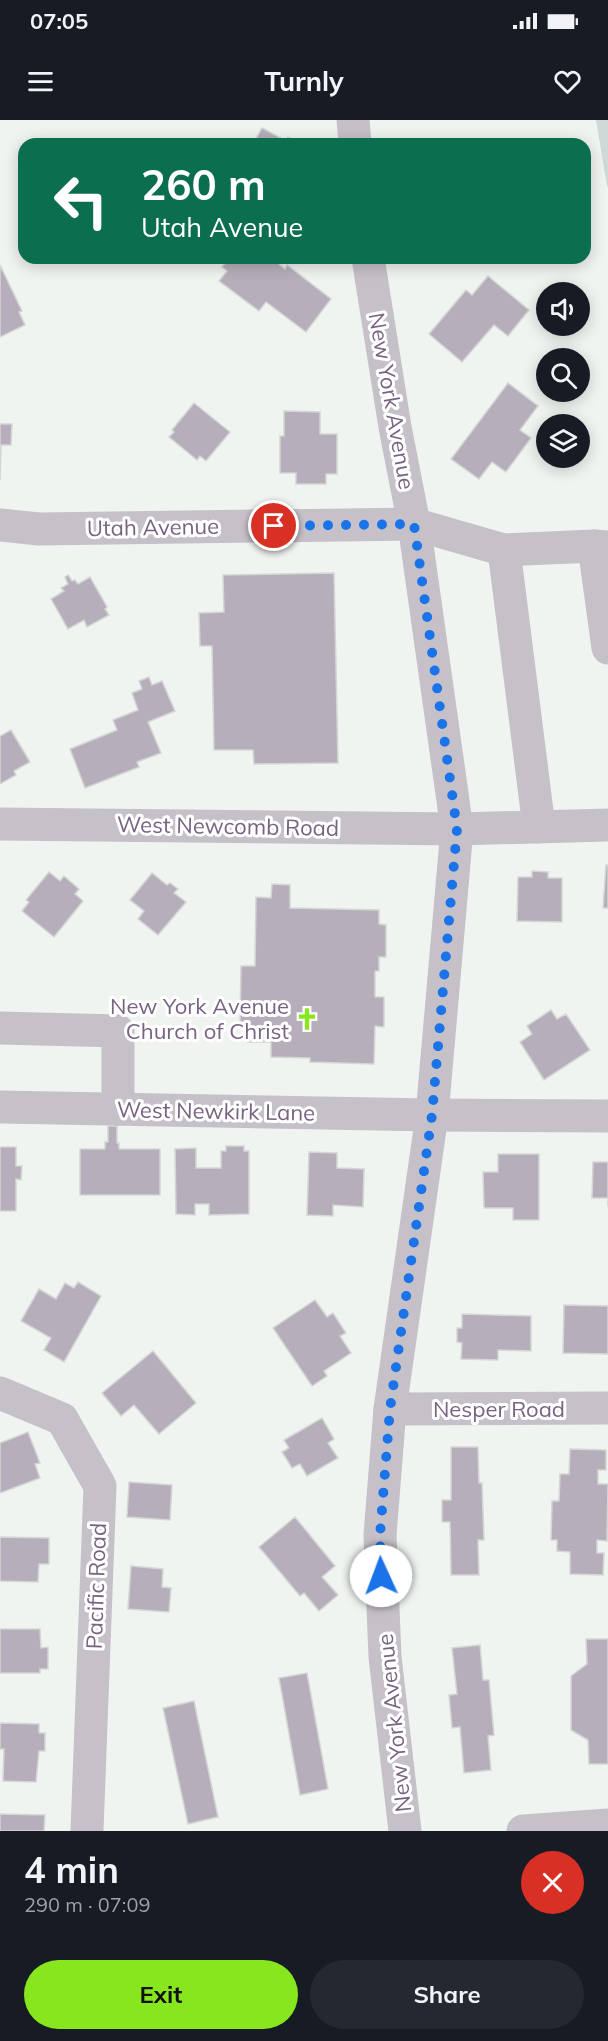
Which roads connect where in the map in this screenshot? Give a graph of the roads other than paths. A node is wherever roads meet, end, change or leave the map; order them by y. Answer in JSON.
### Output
{"nodes":[{"id":1,"x":353,"y":120,"type":"edge"},
{"id":2,"x":354,"y":138,"type":"edge"},
{"id":3,"x":369,"y":264,"type":"edge"},
{"id":4,"x":414,"y":524,"type":"junction"},
{"id":5,"x":0,"y":525,"type":"edge"},
{"id":6,"x":601,"y":546,"type":"edge"},
{"id":7,"x":504,"y":550,"type":"junction"},
{"id":8,"x":608,"y":648,"type":"edge"},
{"id":9,"x":0,"y":824,"type":"edge"},
{"id":10,"x":608,"y":825,"type":"edge"},
{"id":11,"x":539,"y":827,"type":"junction"},
{"id":12,"x":457,"y":829,"type":"junction"},
{"id":13,"x":0,"y":1028,"type":"edge"},
{"id":14,"x":0,"y":1107,"type":"edge"},
{"id":15,"x":118,"y":1109,"type":"junction"},
{"id":16,"x":432,"y":1115,"type":"junction"},
{"id":17,"x":608,"y":1116,"type":"edge"},
{"id":18,"x":0,"y":1393,"type":"edge"},
{"id":19,"x":608,"y":1408,"type":"edge"},
{"id":20,"x":390,"y":1409,"type":"junction"},
{"id":21,"x":608,"y":1825,"type":"edge"},
{"id":22,"x":87,"y":1831,"type":"edge"},
{"id":23,"x":405,"y":1831,"type":"edge"},
{"id":24,"x":523,"y":1831,"type":"edge"}],
"edges":[{"from":1,"to":2,"type":"street"},
{"from":3,"to":4,"type":"street","name":"New York Avenue"},
{"from":4,"to":5,"type":"street","name":"Utah Avenue"},
{"from":4,"to":7,"type":"street","name":"Utah Avenue"},
{"from":4,"to":12,"type":"street","name":"New York Avenue"},
{"from":6,"to":7,"type":"street","name":"Utah Avenue"},
{"from":6,"to":8,"type":"street"},
{"from":7,"to":11,"type":"street"},
{"from":9,"to":12,"type":"street","name":"West Newcomb Road"},
{"from":10,"to":11,"type":"street","name":"West Newcomb Road"},
{"from":11,"to":12,"type":"street","name":"West Newcomb Road"},
{"from":12,"to":16,"type":"street","name":"New York Avenue"},
{"from":13,"to":15,"type":"street"},
{"from":14,"to":15,"type":"street","name":"West Newkirk Lane"},
{"from":15,"to":16,"type":"street","name":"West Newkirk Lane"},
{"from":16,"to":17,"type":"street","name":"West Newkirk Lane"},
{"from":16,"to":20,"type":"street","name":"New York Avenue"},
{"from":18,"to":22,"type":"street","name":"Pacific Road"},
{"from":19,"to":20,"type":"street","name":"Nesper Road"},
{"from":20,"to":23,"type":"street","name":"New York Avenue"},
{"from":21,"to":24,"type":"street"}]}
